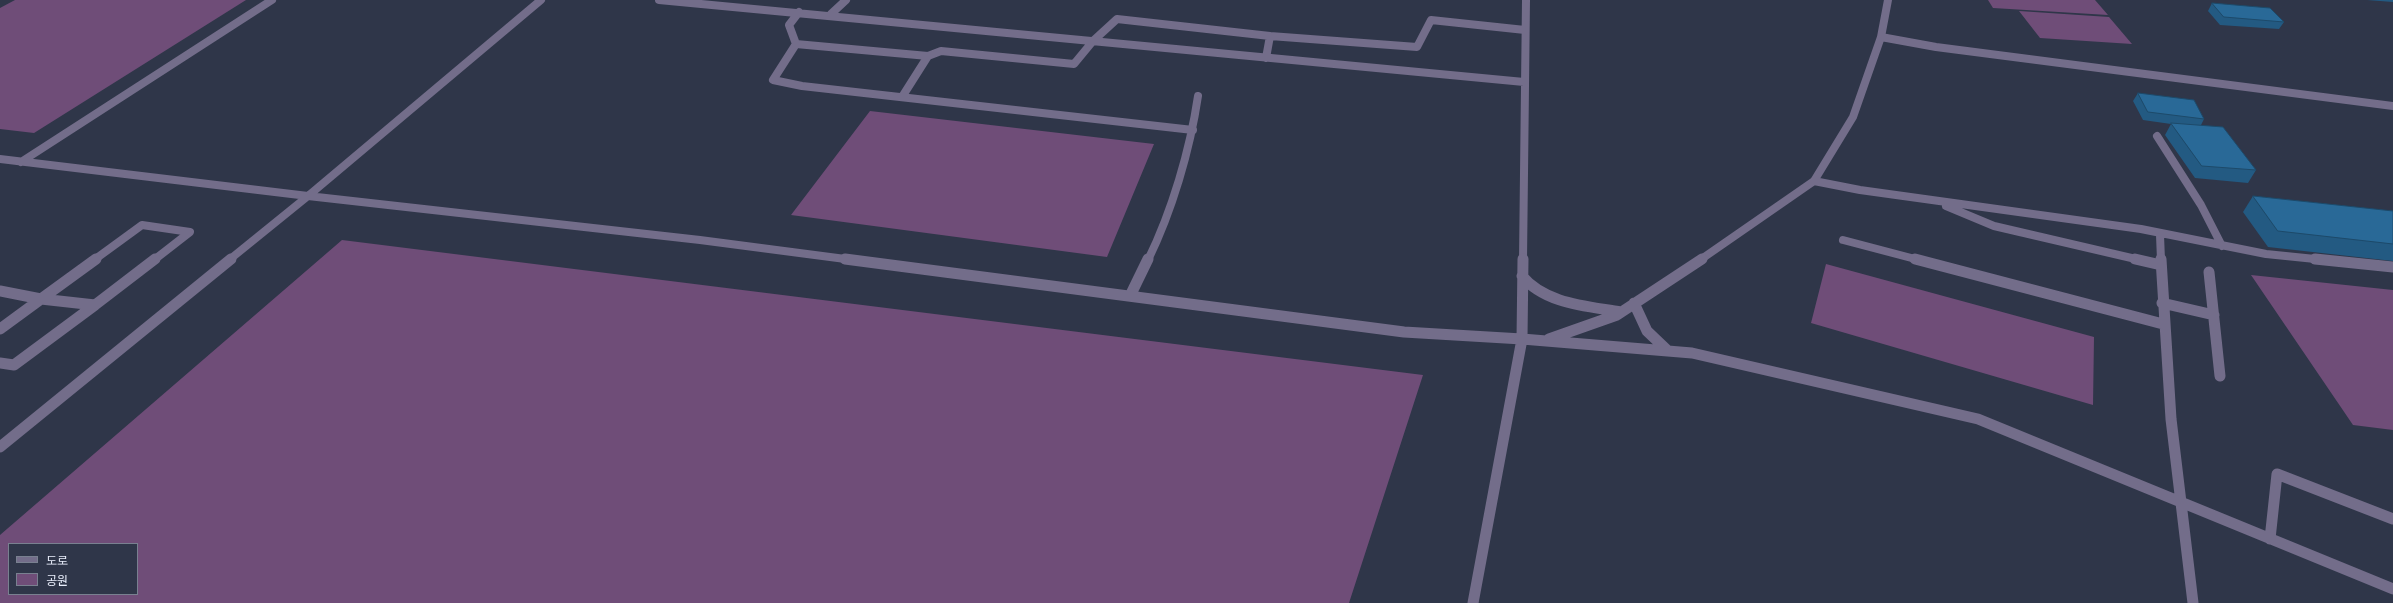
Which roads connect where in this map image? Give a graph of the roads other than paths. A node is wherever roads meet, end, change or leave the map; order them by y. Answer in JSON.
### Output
{"nodes":[{"id":1,"x":272,"y":0,"type":"edge"},
{"id":2,"x":541,"y":0,"type":"edge"},
{"id":3,"x":659,"y":0,"type":"edge"},
{"id":4,"x":846,"y":0,"type":"edge"},
{"id":5,"x":1526,"y":0,"type":"edge"},
{"id":6,"x":1888,"y":0,"type":"edge"},
{"id":7,"x":799,"y":12,"type":"junction"},
{"id":8,"x":831,"y":14,"type":"junction"},
{"id":9,"x":1525,"y":30,"type":"junction"},
{"id":10,"x":1270,"y":36,"type":"junction"},
{"id":11,"x":1881,"y":37,"type":"junction"},
{"id":12,"x":1093,"y":41,"type":"junction"},
{"id":13,"x":796,"y":44,"type":"junction"},
{"id":14,"x":928,"y":56,"type":"junction"},
{"id":15,"x":1266,"y":58,"type":"junction"},
{"id":16,"x":1524,"y":82,"type":"junction"},
{"id":17,"x":1198,"y":96,"type":"dead end"},
{"id":18,"x":902,"y":97,"type":"junction"},
{"id":19,"x":2393,"y":106,"type":"edge"},
{"id":20,"x":1193,"y":130,"type":"junction"},
{"id":21,"x":2157,"y":136,"type":"dead end"},
{"id":22,"x":0,"y":159,"type":"edge"},
{"id":23,"x":21,"y":162,"type":"junction"},
{"id":24,"x":1814,"y":181,"type":"junction"},
{"id":25,"x":308,"y":196,"type":"junction"},
{"id":26,"x":1932,"y":200,"type":"junction"},
{"id":27,"x":2160,"y":235,"type":"junction"},
{"id":28,"x":1843,"y":240,"type":"dead end"},
{"id":29,"x":2222,"y":246,"type":"junction"},
{"id":30,"x":2161,"y":265,"type":"junction"},
{"id":31,"x":2393,"y":267,"type":"edge"},
{"id":32,"x":2209,"y":272,"type":"dead end"},
{"id":33,"x":1522,"y":276,"type":"junction"},
{"id":34,"x":0,"y":291,"type":"edge"},
{"id":35,"x":1130,"y":296,"type":"junction"},
{"id":36,"x":41,"y":299,"type":"junction"},
{"id":37,"x":1634,"y":303,"type":"junction"},
{"id":38,"x":2162,"y":303,"type":"junction"},
{"id":39,"x":95,"y":305,"type":"junction"},
{"id":40,"x":1621,"y":312,"type":"junction"},
{"id":41,"x":2214,"y":315,"type":"junction"},
{"id":42,"x":2163,"y":324,"type":"junction"},
{"id":43,"x":0,"y":329,"type":"edge"},
{"id":44,"x":1522,"y":339,"type":"junction"},
{"id":45,"x":1546,"y":341,"type":"junction"},
{"id":46,"x":1668,"y":351,"type":"junction"},
{"id":47,"x":0,"y":363,"type":"edge"},
{"id":48,"x":2220,"y":376,"type":"dead end"},
{"id":49,"x":0,"y":448,"type":"edge"},
{"id":50,"x":2178,"y":501,"type":"junction"},
{"id":51,"x":2393,"y":519,"type":"edge"},
{"id":52,"x":2270,"y":538,"type":"junction"},
{"id":53,"x":2393,"y":589,"type":"edge"},
{"id":54,"x":1473,"y":603,"type":"edge"},
{"id":55,"x":2193,"y":603,"type":"edge"}],
"edges":[{"from":1,"to":23,"type":"lane"},
{"from":2,"to":25,"type":"lane"},
{"from":3,"to":7,"type":"lane"},
{"from":4,"to":8,"type":"lane"},
{"from":5,"to":9,"type":"lane"},
{"from":6,"to":11,"type":"lane"},
{"from":7,"to":8,"type":"lane"},
{"from":7,"to":13,"type":"lane"},
{"from":8,"to":12,"type":"lane"},
{"from":9,"to":10,"type":"lane"},
{"from":9,"to":16,"type":"lane"},
{"from":10,"to":12,"type":"lane"},
{"from":10,"to":15,"type":"lane"},
{"from":11,"to":19,"type":"lane"},
{"from":11,"to":24,"type":"lane"},
{"from":12,"to":14,"type":"lane"},
{"from":12,"to":15,"type":"lane"},
{"from":13,"to":14,"type":"lane"},
{"from":13,"to":18,"type":"lane"},
{"from":14,"to":18,"type":"lane"},
{"from":15,"to":16,"type":"lane"},
{"from":16,"to":33,"type":"lane"},
{"from":17,"to":20,"type":"lane"},
{"from":18,"to":20,"type":"lane"},
{"from":20,"to":35,"type":"lane"},
{"from":21,"to":29,"type":"lane"},
{"from":22,"to":23,"type":"lane"},
{"from":23,"to":25,"type":"lane"},
{"from":24,"to":26,"type":"lane"},
{"from":24,"to":37,"type":"lane"},
{"from":25,"to":35,"type":"lane"},
{"from":25,"to":49,"type":"lane"},
{"from":26,"to":27,"type":"lane"},
{"from":26,"to":30,"type":"lane"},
{"from":27,"to":29,"type":"lane"},
{"from":27,"to":30,"type":"lane"},
{"from":28,"to":42,"type":"lane"},
{"from":29,"to":31,"type":"lane"},
{"from":30,"to":38,"type":"lane"},
{"from":32,"to":41,"type":"lane"},
{"from":33,"to":40,"type":"lane"},
{"from":33,"to":44,"type":"lane"},
{"from":34,"to":36,"type":"lane"},
{"from":35,"to":44,"type":"lane"},
{"from":36,"to":39,"type":"lane"},
{"from":36,"to":39,"type":"lane"},
{"from":36,"to":43,"type":"lane"},
{"from":37,"to":40,"type":"lane"},
{"from":37,"to":46,"type":"lane"},
{"from":38,"to":41,"type":"lane"},
{"from":38,"to":42,"type":"lane"},
{"from":39,"to":47,"type":"lane"},
{"from":40,"to":45,"type":"lane"},
{"from":41,"to":48,"type":"lane"},
{"from":42,"to":50,"type":"lane"},
{"from":44,"to":45,"type":"lane"},
{"from":44,"to":54,"type":"lane"},
{"from":45,"to":46,"type":"lane"},
{"from":46,"to":50,"type":"lane"},
{"from":50,"to":52,"type":"lane"},
{"from":50,"to":55,"type":"lane"},
{"from":51,"to":52,"type":"lane"},
{"from":52,"to":53,"type":"lane"}]}
